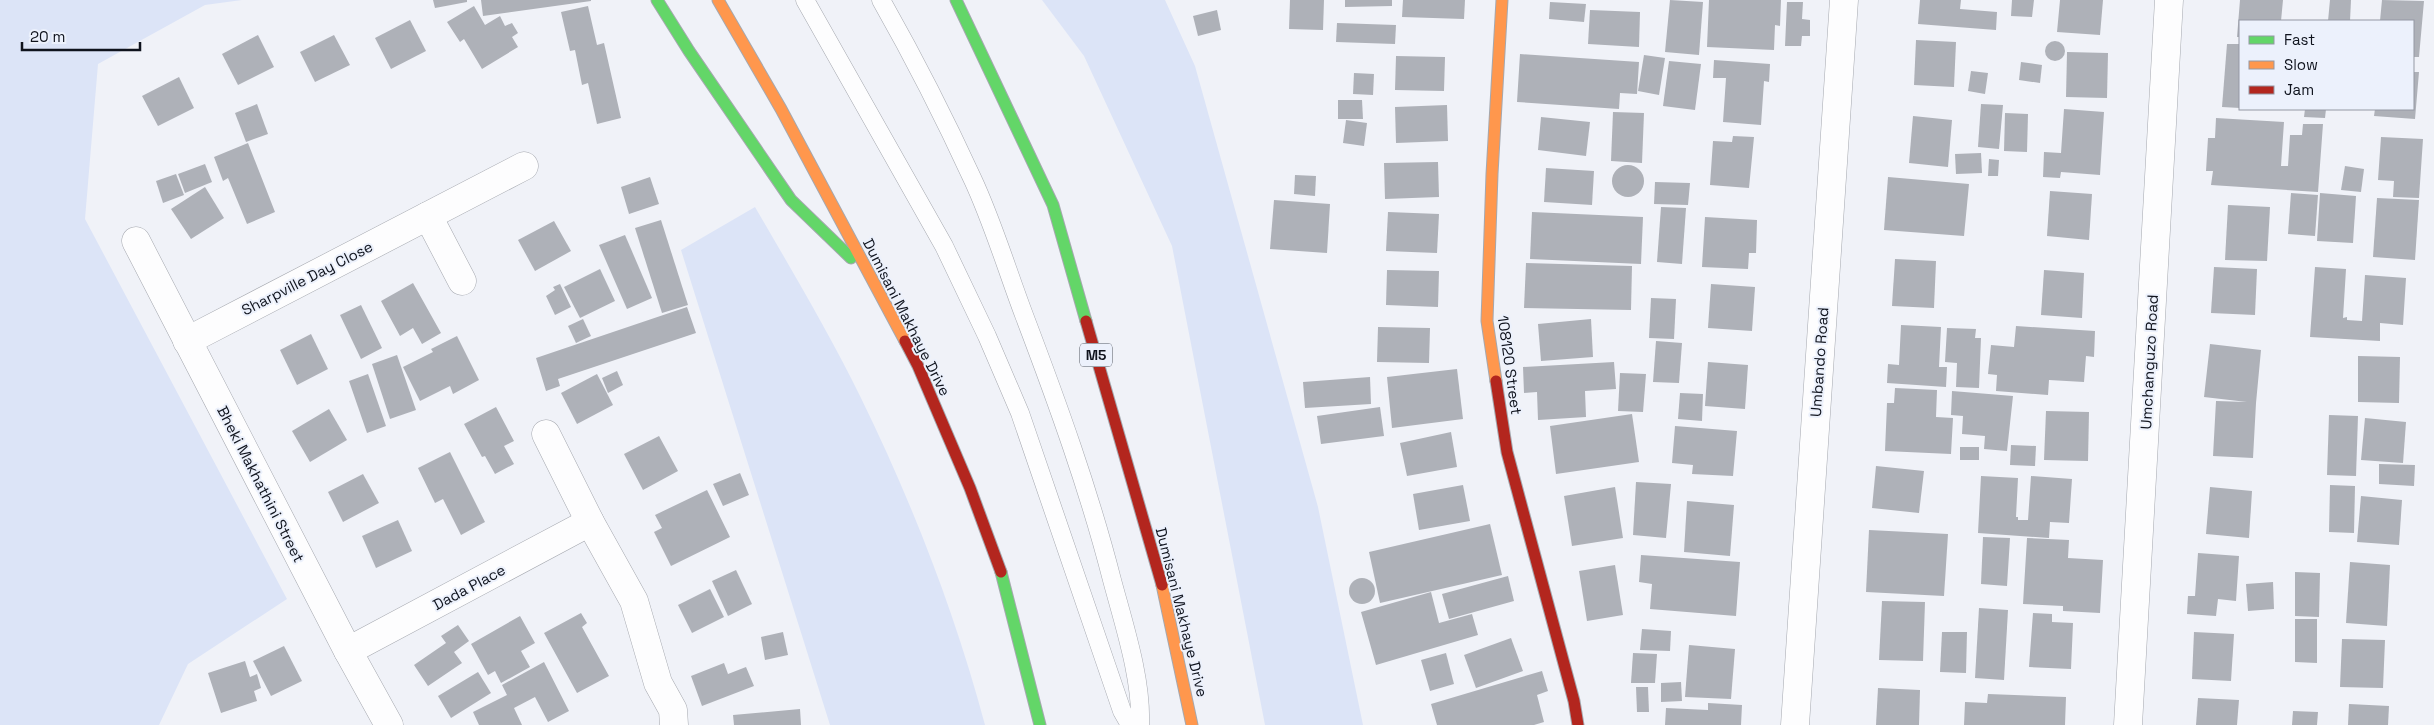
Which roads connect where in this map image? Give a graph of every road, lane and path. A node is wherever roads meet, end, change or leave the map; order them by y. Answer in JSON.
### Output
{"nodes":[{"id":1,"x":657,"y":0,"type":"edge"},
{"id":2,"x":718,"y":0,"type":"edge"},
{"id":3,"x":805,"y":0,"type":"edge"},
{"id":4,"x":881,"y":0,"type":"edge"},
{"id":5,"x":956,"y":0,"type":"edge"},
{"id":6,"x":1502,"y":0,"type":"edge"},
{"id":7,"x":1844,"y":0,"type":"edge"},
{"id":8,"x":2169,"y":0,"type":"edge"},
{"id":9,"x":524,"y":166,"type":"dead end"},
{"id":10,"x":428,"y":216,"type":"junction"},
{"id":11,"x":136,"y":241,"type":"dead end"},
{"id":12,"x":869,"y":275,"type":"junction"},
{"id":13,"x":462,"y":281,"type":"dead end"},
{"id":14,"x":187,"y":341,"type":"junction"},
{"id":15,"x":546,"y":434,"type":"dead end"},
{"id":16,"x":590,"y":522,"type":"junction"},
{"id":17,"x":348,"y":651,"type":"junction"},
{"id":18,"x":389,"y":725,"type":"edge"},
{"id":19,"x":674,"y":725,"type":"edge"},
{"id":20,"x":1040,"y":725,"type":"edge"},
{"id":21,"x":1130,"y":725,"type":"edge"},
{"id":22,"x":1140,"y":725,"type":"edge"},
{"id":23,"x":1192,"y":725,"type":"edge"},
{"id":24,"x":1578,"y":725,"type":"edge"},
{"id":25,"x":1795,"y":725,"type":"edge"},
{"id":26,"x":2128,"y":725,"type":"edge"}],
"edges":[{"from":1,"to":12,"type":"main road"},
{"from":2,"to":12,"type":"main road","name":"Dumisani Makhaye Drive"},
{"from":3,"to":21,"type":"lane"},
{"from":4,"to":22,"type":"lane"},
{"from":5,"to":23,"type":"main road","name":"Dumisani Makhaye Drive","number":"M5"},
{"from":6,"to":24,"type":"main road","name":"108120 Street"},
{"from":7,"to":25,"type":"street","name":"Umbando Road"},
{"from":8,"to":26,"type":"street","name":"Umchanguzo Road"},
{"from":9,"to":10,"type":"street","name":"Sharpville Day Close"},
{"from":10,"to":13,"type":"street"},
{"from":10,"to":14,"type":"street","name":"Sharpville Day Close"},
{"from":11,"to":14,"type":"street","name":"Bheki Makhathini Street"},
{"from":12,"to":20,"type":"main road","name":"Dumisani Makhaye Drive"},
{"from":14,"to":17,"type":"street","name":"Bheki Makhathini Street"},
{"from":15,"to":16,"type":"street"},
{"from":16,"to":17,"type":"street","name":"Dada Place"},
{"from":16,"to":19,"type":"street"},
{"from":17,"to":18,"type":"street","name":"Bheki Makhathini Street"}]}
